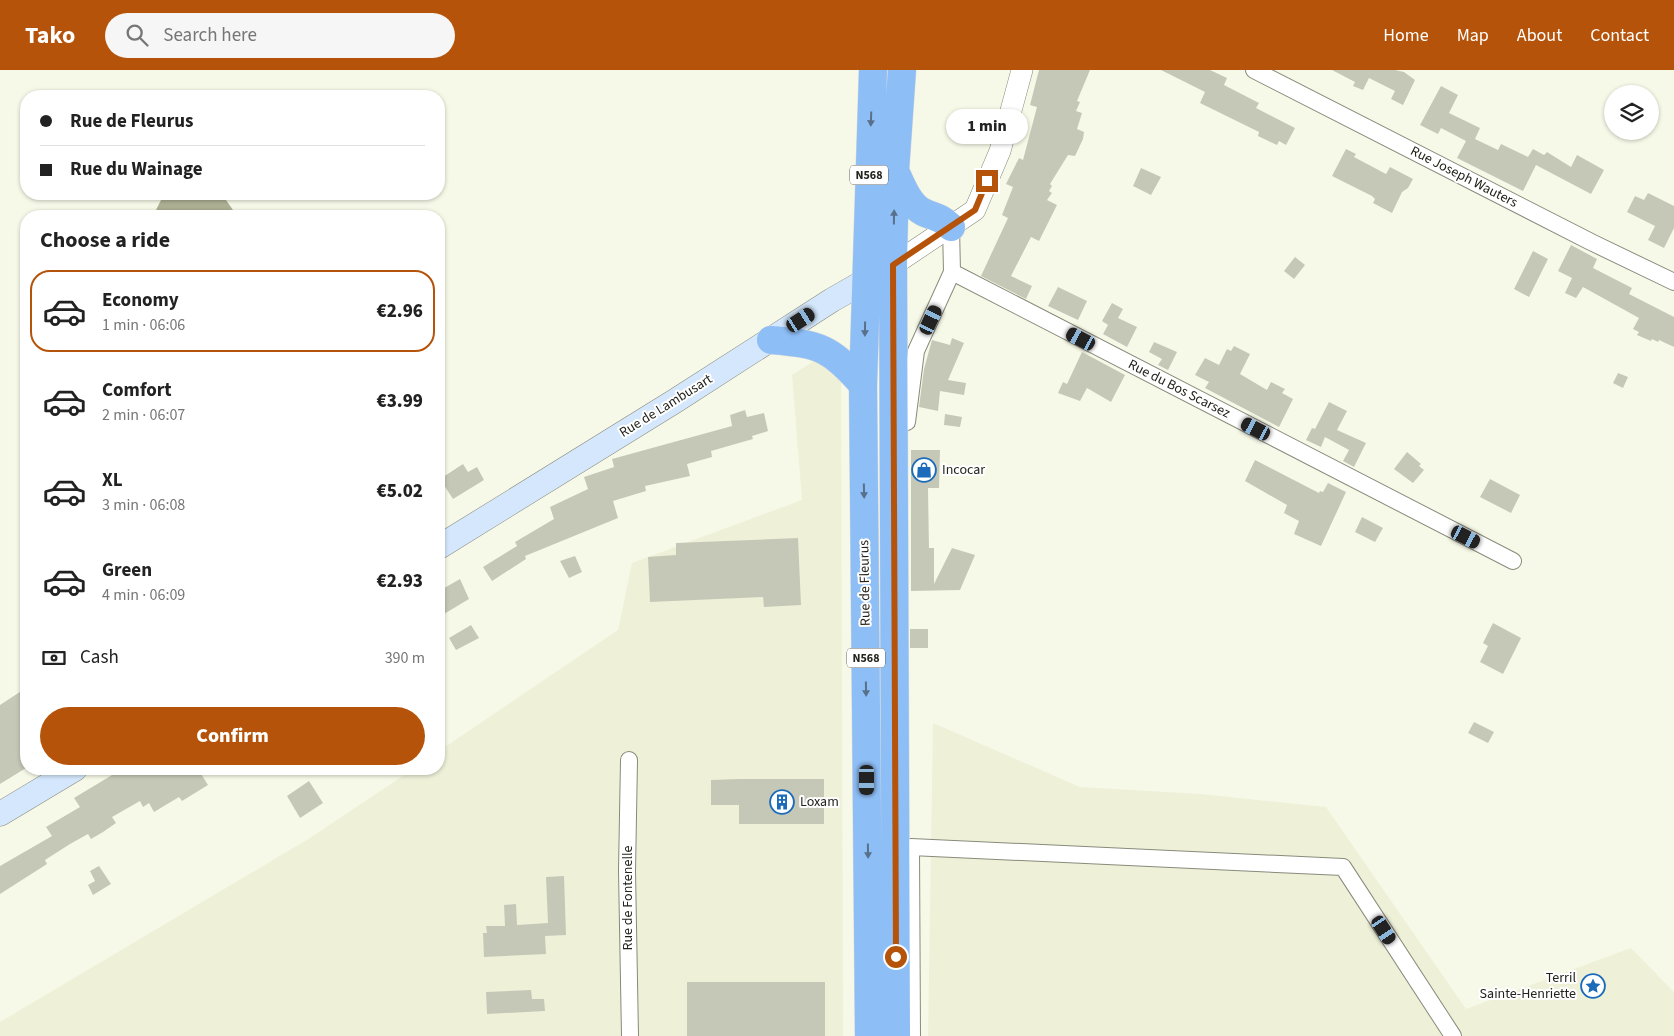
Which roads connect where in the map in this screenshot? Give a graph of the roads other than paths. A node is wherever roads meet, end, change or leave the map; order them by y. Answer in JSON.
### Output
{"nodes":[{"id":1,"x":873,"y":70,"type":"edge"},
{"id":2,"x":902,"y":70,"type":"edge"},
{"id":3,"x":1022,"y":70,"type":"edge"},
{"id":4,"x":1254,"y":70,"type":"edge"},
{"id":5,"x":895,"y":171,"type":"junction"},
{"id":6,"x":951,"y":227,"type":"junction"},
{"id":7,"x":893,"y":265,"type":"junction"},
{"id":8,"x":952,"y":272,"type":"junction"},
{"id":9,"x":866,"y":280,"type":"junction"},
{"id":10,"x":1674,"y":282,"type":"edge"},
{"id":11,"x":771,"y":340,"type":"junction"},
{"id":12,"x":864,"y":385,"type":"junction"},
{"id":13,"x":907,"y":422,"type":"dead end"},
{"id":14,"x":445,"y":543,"type":"edge"},
{"id":15,"x":1513,"y":561,"type":"dead end"},
{"id":16,"x":894,"y":740,"type":"junction"},
{"id":17,"x":629,"y":760,"type":"dead end"},
{"id":18,"x":65,"y":775,"type":"edge"},
{"id":19,"x":0,"y":814,"type":"edge"},
{"id":20,"x":911,"y":847,"type":"junction"},
{"id":21,"x":630,"y":1036,"type":"edge"},
{"id":22,"x":870,"y":1036,"type":"edge"},
{"id":23,"x":896,"y":1036,"type":"edge"},
{"id":24,"x":912,"y":1036,"type":"edge"},
{"id":25,"x":1453,"y":1036,"type":"edge"}],
"edges":[{"from":1,"to":9,"type":"highway","number":"N568","one_way":true},
{"from":2,"to":5,"type":"highway","number":"N568"},
{"from":3,"to":6,"type":"street"},
{"from":4,"to":10,"type":"street","name":"Rue Joseph Wauters"},
{"from":5,"to":6,"type":"highway"},
{"from":7,"to":5,"type":"highway","number":"N568","one_way":true},
{"from":6,"to":7,"type":"street"},
{"from":6,"to":8,"type":"street"},
{"from":7,"to":9,"type":"main road","name":"Rue de Lambusart"},
{"from":7,"to":16,"type":"highway","name":"Rue de Fleurus","number":"N568"},
{"from":8,"to":13,"type":"street"},
{"from":8,"to":15,"type":"street","name":"Rue du Bos Scarsez"},
{"from":9,"to":11,"type":"main road","name":"Rue de Lambusart"},
{"from":9,"to":12,"type":"highway","name":"Rue de Fleurus","number":"N568","one_way":true},
{"from":11,"to":12,"type":"highway"},
{"from":11,"to":14,"type":"main road","name":"Rue de Lambusart"},
{"from":12,"to":22,"type":"highway","name":"Rue de Fleurus","number":"N568","one_way":true},
{"from":16,"to":20,"type":"highway"},
{"from":16,"to":23,"type":"highway","name":"Rue de Fleurus","number":"N568"},
{"from":17,"to":21,"type":"street","name":"Rue de Fontenelle"},
{"from":18,"to":19,"type":"main road"},
{"from":20,"to":24,"type":"street"},
{"from":20,"to":25,"type":"street"}]}
